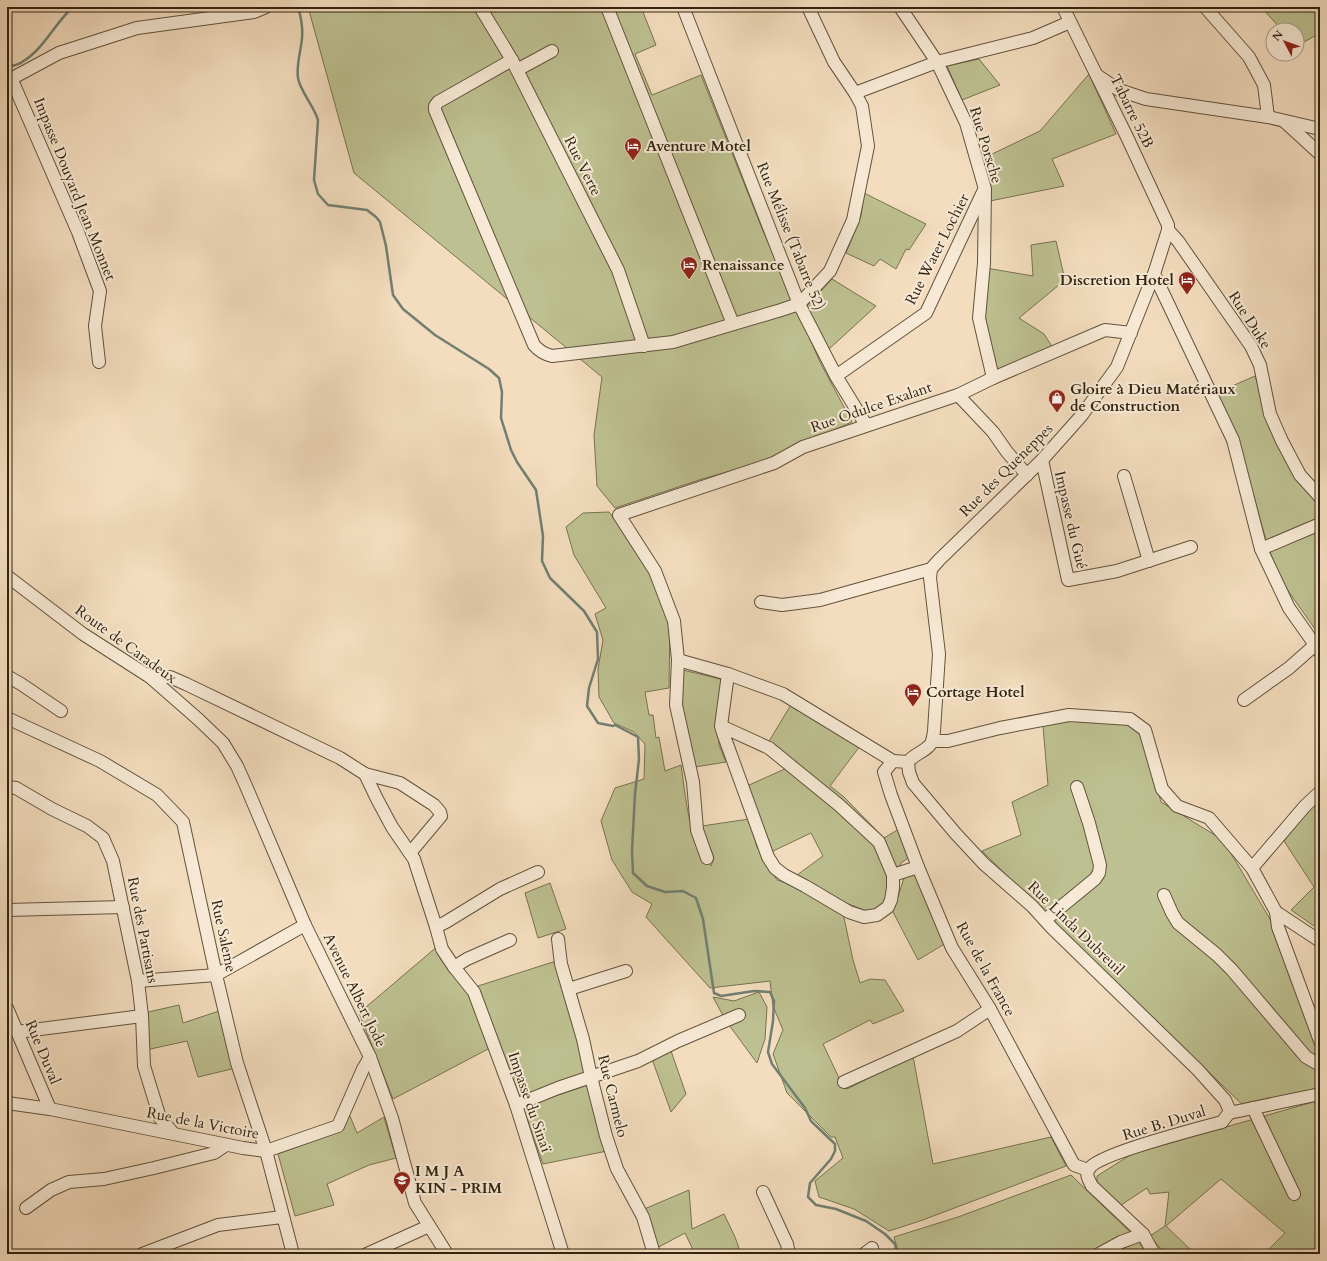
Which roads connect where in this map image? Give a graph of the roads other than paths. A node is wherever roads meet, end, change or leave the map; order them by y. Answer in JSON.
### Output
{"nodes":[{"id":1,"x":266,"y":7,"type":"edge"},
{"id":2,"x":480,"y":7,"type":"edge"},
{"id":3,"x":607,"y":7,"type":"edge"},
{"id":4,"x":684,"y":7,"type":"edge"},
{"id":5,"x":808,"y":7,"type":"edge"},
{"id":6,"x":900,"y":7,"type":"edge"},
{"id":7,"x":1063,"y":7,"type":"edge"},
{"id":8,"x":1205,"y":7,"type":"edge"},
{"id":9,"x":1070,"y":22,"type":"junction"},
{"id":10,"x":552,"y":51,"type":"dead end"},
{"id":11,"x":937,"y":62,"type":"junction"},
{"id":12,"x":514,"y":65,"type":"junction"},
{"id":13,"x":1098,"y":76,"type":"junction"},
{"id":14,"x":9,"y":80,"type":"edge"},
{"id":15,"x":855,"y":93,"type":"junction"},
{"id":16,"x":1268,"y":117,"type":"junction"},
{"id":17,"x":1283,"y":121,"type":"junction"},
{"id":18,"x":1320,"y":129,"type":"edge"},
{"id":19,"x":1320,"y":154,"type":"edge"},
{"id":20,"x":985,"y":189,"type":"junction"},
{"id":21,"x":1168,"y":230,"type":"junction"},
{"id":22,"x":1154,"y":274,"type":"junction"},
{"id":23,"x":1165,"y":296,"type":"junction"},
{"id":24,"x":1143,"y":302,"type":"junction"},
{"id":25,"x":799,"y":304,"type":"junction"},
{"id":26,"x":733,"y":324,"type":"junction"},
{"id":27,"x":1131,"y":333,"type":"junction"},
{"id":28,"x":644,"y":346,"type":"junction"},
{"id":29,"x":98,"y":362,"type":"dead end"},
{"id":30,"x":836,"y":376,"type":"junction"},
{"id":31,"x":993,"y":378,"type":"junction"},
{"id":32,"x":958,"y":395,"type":"junction"},
{"id":33,"x":866,"y":425,"type":"junction"},
{"id":34,"x":1042,"y":460,"type":"junction"},
{"id":35,"x":1027,"y":475,"type":"junction"},
{"id":36,"x":1124,"y":476,"type":"dead end"},
{"id":37,"x":1320,"y":498,"type":"edge"},
{"id":38,"x":1320,"y":524,"type":"edge"},
{"id":39,"x":1191,"y":547,"type":"dead end"},
{"id":40,"x":1261,"y":549,"type":"junction"},
{"id":41,"x":1149,"y":561,"type":"junction"},
{"id":42,"x":932,"y":569,"type":"junction"},
{"id":43,"x":7,"y":576,"type":"edge"},
{"id":44,"x":761,"y":602,"type":"dead end"},
{"id":45,"x":1317,"y":648,"type":"edge"},
{"id":46,"x":678,"y":660,"type":"junction"},
{"id":47,"x":728,"y":674,"type":"junction"},
{"id":48,"x":7,"y":676,"type":"edge"},
{"id":49,"x":150,"y":677,"type":"junction"},
{"id":50,"x":1244,"y":700,"type":"dead end"},
{"id":51,"x":61,"y":711,"type":"dead end"},
{"id":52,"x":7,"y":718,"type":"edge"},
{"id":53,"x":721,"y":726,"type":"junction"},
{"id":54,"x":932,"y":741,"type":"junction"},
{"id":55,"x":224,"y":742,"type":"joint"},
{"id":56,"x":893,"y":761,"type":"junction"},
{"id":57,"x":908,"y":762,"type":"junction"},
{"id":58,"x":365,"y":774,"type":"junction"},
{"id":59,"x":7,"y":787,"type":"edge"},
{"id":60,"x":1077,"y":787,"type":"dead end"},
{"id":61,"x":1320,"y":792,"type":"edge"},
{"id":62,"x":410,"y":854,"type":"junction"},
{"id":63,"x":707,"y":858,"type":"dead end"},
{"id":64,"x":918,"y":867,"type":"junction"},
{"id":65,"x":1252,"y":868,"type":"junction"},
{"id":66,"x":538,"y":872,"type":"dead end"},
{"id":67,"x":893,"y":875,"type":"junction"},
{"id":68,"x":1164,"y":895,"type":"dead end"},
{"id":69,"x":123,"y":907,"type":"junction"},
{"id":70,"x":7,"y":910,"type":"edge"},
{"id":71,"x":1276,"y":912,"type":"junction"},
{"id":72,"x":1045,"y":920,"type":"junction"},
{"id":73,"x":306,"y":925,"type":"junction"},
{"id":74,"x":436,"y":927,"type":"junction"},
{"id":75,"x":558,"y":939,"type":"dead end"},
{"id":76,"x":510,"y":940,"type":"dead end"},
{"id":77,"x":1320,"y":940,"type":"edge"},
{"id":78,"x":454,"y":967,"type":"junction"},
{"id":79,"x":626,"y":971,"type":"dead end"},
{"id":80,"x":216,"y":975,"type":"junction"},
{"id":81,"x":138,"y":981,"type":"junction"},
{"id":82,"x":569,"y":989,"type":"junction"},
{"id":83,"x":990,"y":1009,"type":"junction"},
{"id":84,"x":8,"y":1012,"type":"edge"},
{"id":85,"x":740,"y":1015,"type":"dead end"},
{"id":86,"x":142,"y":1016,"type":"junction"},
{"id":87,"x":17,"y":1032,"type":"junction"},
{"id":88,"x":1320,"y":1041,"type":"edge"},
{"id":89,"x":370,"y":1057,"type":"junction"},
{"id":90,"x":1320,"y":1065,"type":"edge"},
{"id":91,"x":590,"y":1077,"type":"junction"},
{"id":92,"x":844,"y":1082,"type":"dead end"},
{"id":93,"x":1320,"y":1094,"type":"edge"},
{"id":94,"x":7,"y":1103,"type":"edge"},
{"id":95,"x":516,"y":1105,"type":"junction"},
{"id":96,"x":1253,"y":1108,"type":"junction"},
{"id":97,"x":50,"y":1109,"type":"junction"},
{"id":98,"x":1229,"y":1113,"type":"junction"},
{"id":99,"x":173,"y":1133,"type":"junction"},
{"id":100,"x":226,"y":1145,"type":"junction"},
{"id":101,"x":266,"y":1151,"type":"junction"},
{"id":102,"x":1088,"y":1170,"type":"junction"},
{"id":103,"x":763,"y":1192,"type":"dead end"},
{"id":104,"x":1294,"y":1194,"type":"dead end"},
{"id":105,"x":26,"y":1208,"type":"dead end"},
{"id":106,"x":282,"y":1217,"type":"junction"},
{"id":107,"x":429,"y":1226,"type":"junction"},
{"id":108,"x":1143,"y":1234,"type":"junction"},
{"id":109,"x":142,"y":1254,"type":"edge"},
{"id":110,"x":293,"y":1254,"type":"edge"},
{"id":111,"x":367,"y":1254,"type":"edge"},
{"id":112,"x":447,"y":1254,"type":"edge"},
{"id":113,"x":563,"y":1254,"type":"edge"},
{"id":114,"x":654,"y":1254,"type":"edge"},
{"id":115,"x":789,"y":1254,"type":"edge"},
{"id":116,"x":1099,"y":1254,"type":"edge"},
{"id":117,"x":1154,"y":1254,"type":"edge"}],
"edges":[{"from":1,"to":14,"type":"street"},
{"from":2,"to":12,"type":"street","name":"Rue Verte"},
{"from":3,"to":26,"type":"street"},
{"from":4,"to":25,"type":"street","name":"Rue Mélisse (Tabarre 52)"},
{"from":5,"to":15,"type":"street"},
{"from":6,"to":11,"type":"street","name":"Rue Porsche"},
{"from":7,"to":9,"type":"street","name":"Tabarre 52B"},
{"from":8,"to":16,"type":"street"},
{"from":9,"to":11,"type":"street"},
{"from":9,"to":13,"type":"street","name":"Tabarre 52B"},
{"from":10,"to":12,"type":"street"},
{"from":11,"to":15,"type":"street"},
{"from":11,"to":20,"type":"street","name":"Rue Porsche"},
{"from":12,"to":28,"type":"street","name":"Rue Verte"},
{"from":12,"to":28,"type":"street"},
{"from":13,"to":16,"type":"street"},
{"from":13,"to":21,"type":"street","name":"Tabarre 52B"},
{"from":14,"to":29,"type":"street","name":"Impasse Douyard Jean Monnet"},
{"from":15,"to":25,"type":"street"},
{"from":16,"to":17,"type":"street"},
{"from":17,"to":18,"type":"street"},
{"from":17,"to":19,"type":"street"},
{"from":20,"to":30,"type":"street","name":"Rue Water Lochier"},
{"from":20,"to":31,"type":"street","name":"Rue Porsche"},
{"from":21,"to":22,"type":"street","name":"Rue des Queneppes"},
{"from":21,"to":37,"type":"street","name":"Rue Duke"},
{"from":22,"to":23,"type":"street"},
{"from":22,"to":24,"type":"street","name":"Rue des Queneppes"},
{"from":23,"to":24,"type":"street"},
{"from":23,"to":40,"type":"street"},
{"from":24,"to":27,"type":"street","name":"Rue des Queneppes"},
{"from":25,"to":26,"type":"street"},
{"from":25,"to":30,"type":"street","name":"Rue Mélisse (Tabarre 52)"},
{"from":26,"to":28,"type":"street"},
{"from":27,"to":31,"type":"street","name":"Rue Odulce Exalant"},
{"from":27,"to":34,"type":"street","name":"Rue des Queneppes"},
{"from":30,"to":33,"type":"street","name":"Rue Mélisse (Tabarre 52)"},
{"from":31,"to":32,"type":"street","name":"Rue Odulce Exalant"},
{"from":32,"to":33,"type":"street","name":"Rue Odulce Exalant"},
{"from":32,"to":35,"type":"street"},
{"from":33,"to":46,"type":"street","name":"Rue Odulce Exalant"},
{"from":34,"to":35,"type":"street","name":"Rue des Queneppes"},
{"from":34,"to":41,"type":"street","name":"Impasse du Gué"},
{"from":35,"to":42,"type":"street","name":"Rue des Queneppes"},
{"from":36,"to":41,"type":"street"},
{"from":38,"to":40,"type":"street"},
{"from":39,"to":41,"type":"street","name":"Impasse du Gué"},
{"from":40,"to":45,"type":"street"},
{"from":42,"to":44,"type":"street"},
{"from":42,"to":54,"type":"street"},
{"from":43,"to":49,"type":"street","name":"Route de Caradeux"},
{"from":45,"to":50,"type":"street"},
{"from":46,"to":47,"type":"street"},
{"from":46,"to":63,"type":"street"},
{"from":47,"to":53,"type":"street"},
{"from":47,"to":56,"type":"street"},
{"from":48,"to":51,"type":"street"},
{"from":49,"to":55,"type":"street","name":"Route de Caradeux"},
{"from":49,"to":58,"type":"street"},
{"from":52,"to":80,"type":"street","name":"Rue Saleme"},
{"from":53,"to":67,"type":"street"},
{"from":53,"to":67,"type":"street"},
{"from":54,"to":57,"type":"street"},
{"from":54,"to":65,"type":"street"},
{"from":55,"to":73,"type":"street","name":"Avenue Albert Jode"},
{"from":56,"to":57,"type":"street"},
{"from":56,"to":64,"type":"street","name":"Rue de la France"},
{"from":57,"to":72,"type":"street","name":"Rue Linda Dubreuil"},
{"from":58,"to":62,"type":"street","name":"Impasse du Sinaï"},
{"from":58,"to":62,"type":"street"},
{"from":59,"to":69,"type":"street","name":"Rue des Partisans"},
{"from":60,"to":72,"type":"street"},
{"from":61,"to":65,"type":"street"},
{"from":62,"to":74,"type":"street","name":"Impasse du Sinaï"},
{"from":64,"to":67,"type":"street"},
{"from":64,"to":83,"type":"street","name":"Rue de la France"},
{"from":65,"to":71,"type":"street"},
{"from":66,"to":74,"type":"street"},
{"from":68,"to":90,"type":"street"},
{"from":69,"to":70,"type":"street"},
{"from":69,"to":81,"type":"street","name":"Rue des Partisans"},
{"from":71,"to":77,"type":"street"},
{"from":71,"to":88,"type":"street"},
{"from":72,"to":98,"type":"street","name":"Rue Linda Dubreuil"},
{"from":73,"to":80,"type":"street"},
{"from":73,"to":89,"type":"street","name":"Avenue Albert Jode"},
{"from":74,"to":78,"type":"street","name":"Impasse du Sinaï"},
{"from":75,"to":82,"type":"street","name":"Rue Carmelo"},
{"from":76,"to":78,"type":"street"},
{"from":78,"to":95,"type":"street","name":"Impasse du Sinaï"},
{"from":79,"to":82,"type":"street"},
{"from":80,"to":81,"type":"street"},
{"from":80,"to":101,"type":"street","name":"Rue Saleme"},
{"from":81,"to":86,"type":"street","name":"Rue des Partisans"},
{"from":82,"to":91,"type":"street","name":"Rue Carmelo"},
{"from":83,"to":92,"type":"street"},
{"from":83,"to":102,"type":"street","name":"Rue de la France"},
{"from":84,"to":87,"type":"street","name":"Rue Duval"},
{"from":85,"to":91,"type":"street"},
{"from":86,"to":87,"type":"street"},
{"from":86,"to":99,"type":"street","name":"Rue des Partisans"},
{"from":87,"to":97,"type":"street","name":"Rue Duval"},
{"from":89,"to":101,"type":"street","name":"Rue de la Victoire"},
{"from":89,"to":107,"type":"street","name":"Avenue Albert Jode"},
{"from":91,"to":95,"type":"street"},
{"from":91,"to":114,"type":"street","name":"Rue Carmelo"},
{"from":93,"to":96,"type":"street","name":"Rue B. Duval"},
{"from":94,"to":97,"type":"street","name":"Rue de la Victoire"},
{"from":95,"to":113,"type":"street","name":"Impasse du Sinaï"},
{"from":96,"to":98,"type":"street","name":"Rue B. Duval"},
{"from":96,"to":104,"type":"street"},
{"from":97,"to":99,"type":"street","name":"Rue de la Victoire"},
{"from":98,"to":102,"type":"street","name":"Rue B. Duval"},
{"from":99,"to":100,"type":"street","name":"Rue de la Victoire"},
{"from":100,"to":101,"type":"street","name":"Rue de la Victoire"},
{"from":100,"to":105,"type":"street"},
{"from":101,"to":106,"type":"street","name":"Rue Saleme"},
{"from":102,"to":108,"type":"street"},
{"from":103,"to":115,"type":"street"},
{"from":106,"to":109,"type":"street"},
{"from":106,"to":110,"type":"street","name":"Rue Saleme"},
{"from":107,"to":111,"type":"street"},
{"from":107,"to":112,"type":"street","name":"Avenue Albert Jode"},
{"from":108,"to":116,"type":"street"},
{"from":108,"to":117,"type":"street"}]}
